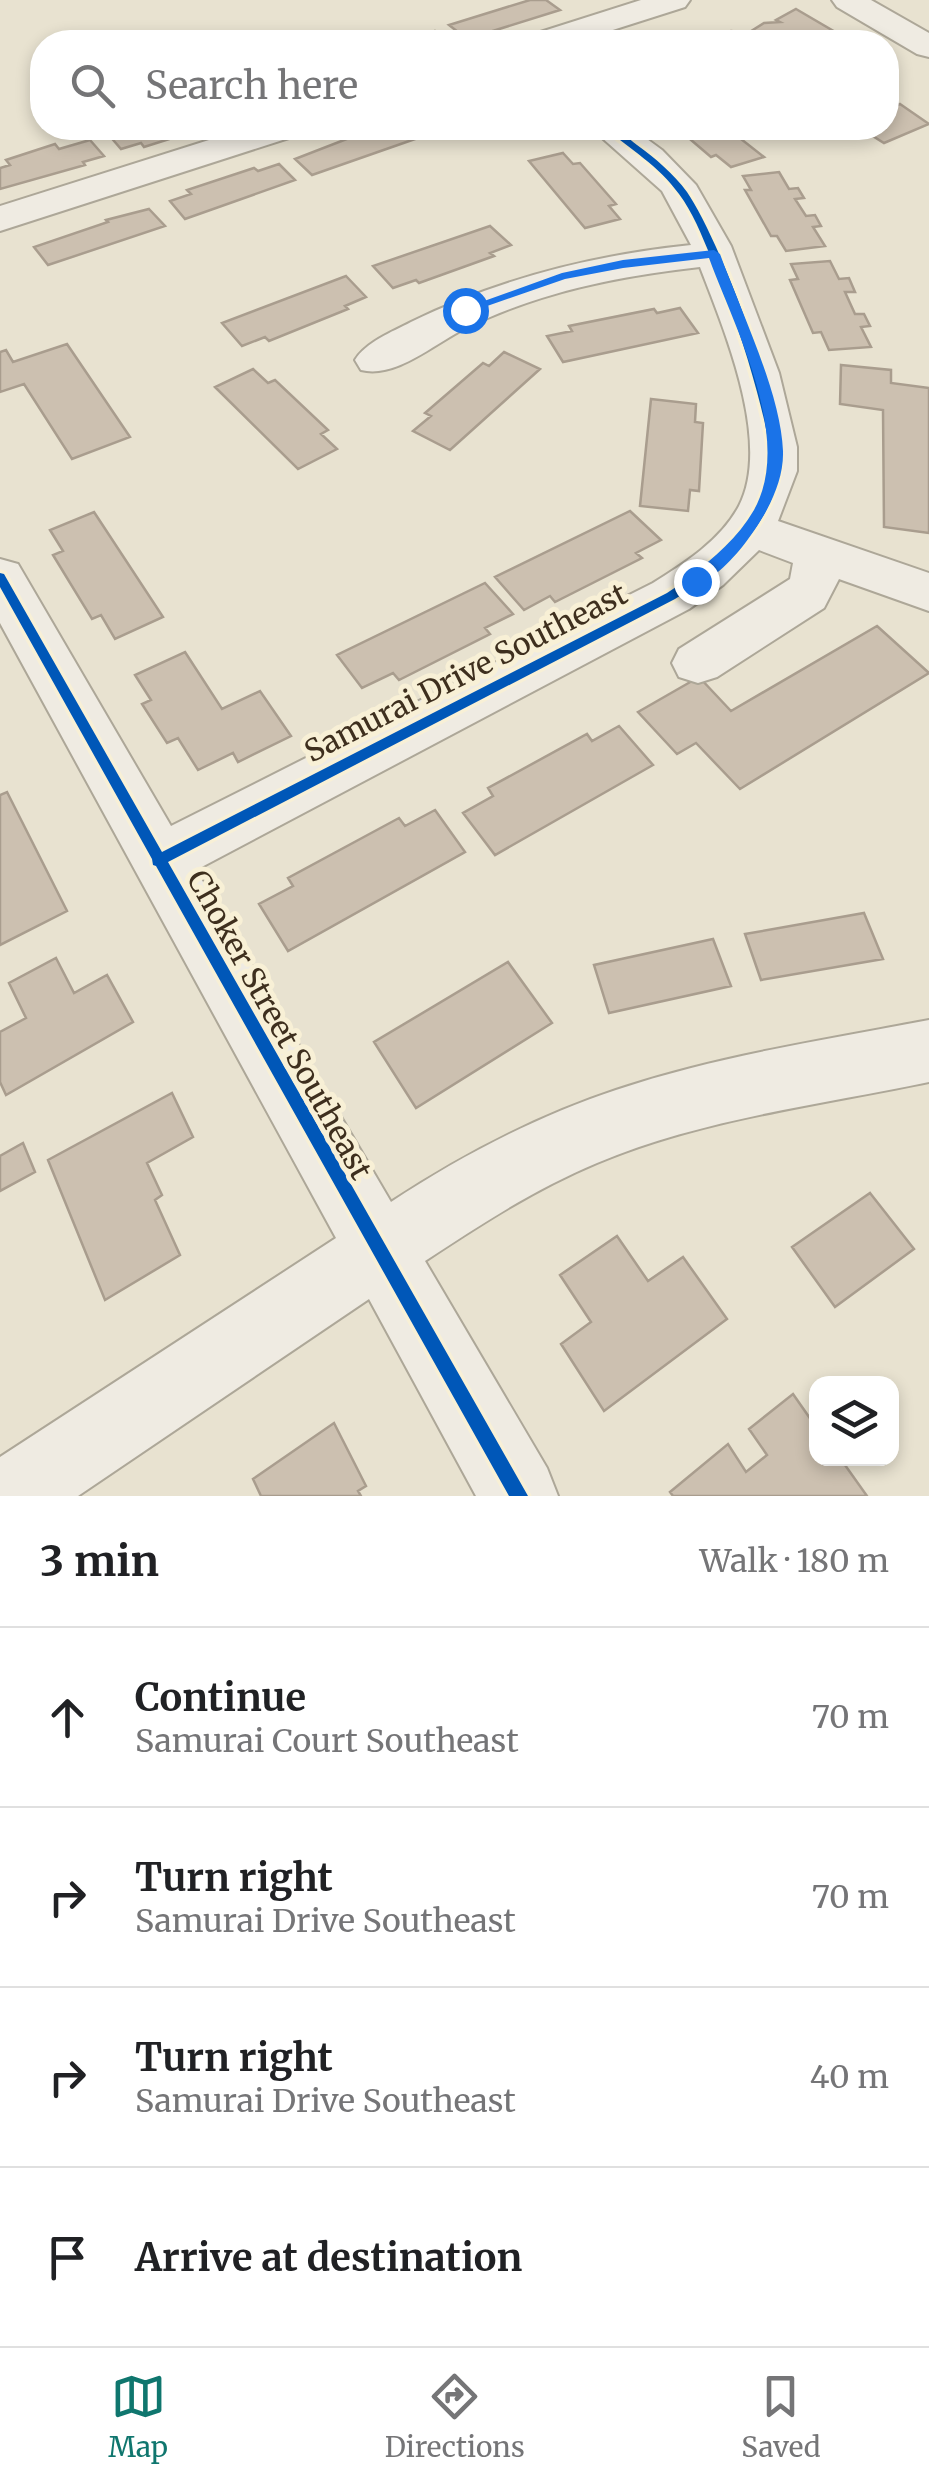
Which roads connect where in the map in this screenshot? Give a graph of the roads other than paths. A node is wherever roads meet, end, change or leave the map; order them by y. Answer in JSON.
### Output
{"nodes":[{"id":1,"x":674,"y":0,"type":"edge"},
{"id":2,"x":848,"y":0,"type":"edge"},
{"id":3,"x":580,"y":30,"type":"edge"},
{"id":4,"x":929,"y":47,"type":"edge"},
{"id":5,"x":245,"y":140,"type":"edge"},
{"id":6,"x":625,"y":140,"type":"edge"},
{"id":7,"x":0,"y":219,"type":"edge"},
{"id":8,"x":714,"y":254,"type":"junction"},
{"id":9,"x":376,"y":360,"type":"dead end"},
{"id":10,"x":750,"y":529,"type":"junction"},
{"id":11,"x":820,"y":554,"type":"junction"},
{"id":12,"x":0,"y":577,"type":"edge"},
{"id":13,"x":929,"y":592,"type":"edge"},
{"id":14,"x":698,"y":663,"type":"dead end"},
{"id":15,"x":158,"y":860,"type":"junction"},
{"id":16,"x":929,"y":1051,"type":"edge"},
{"id":17,"x":377,"y":1251,"type":"junction"},
{"id":18,"x":10,"y":1496,"type":"edge"},
{"id":19,"x":519,"y":1496,"type":"edge"}],
"edges":[{"from":1,"to":3,"type":"street"},
{"from":2,"to":4,"type":"street"},
{"from":5,"to":7,"type":"street"},
{"from":6,"to":8,"type":"street","name":"Samurai Drive Southeast"},
{"from":8,"to":9,"type":"street"},
{"from":8,"to":10,"type":"street","name":"Samurai Drive Southeast"},
{"from":10,"to":11,"type":"street"},
{"from":10,"to":15,"type":"street","name":"Samurai Drive Southeast"},
{"from":11,"to":13,"type":"street"},
{"from":11,"to":14,"type":"street"},
{"from":12,"to":15,"type":"street","name":"Choker Street Southeast"},
{"from":15,"to":17,"type":"street","name":"Choker Street Southeast"},
{"from":16,"to":17,"type":"street"},
{"from":17,"to":18,"type":"street"},
{"from":17,"to":19,"type":"street","name":"Choker Street Southeast"}]}
